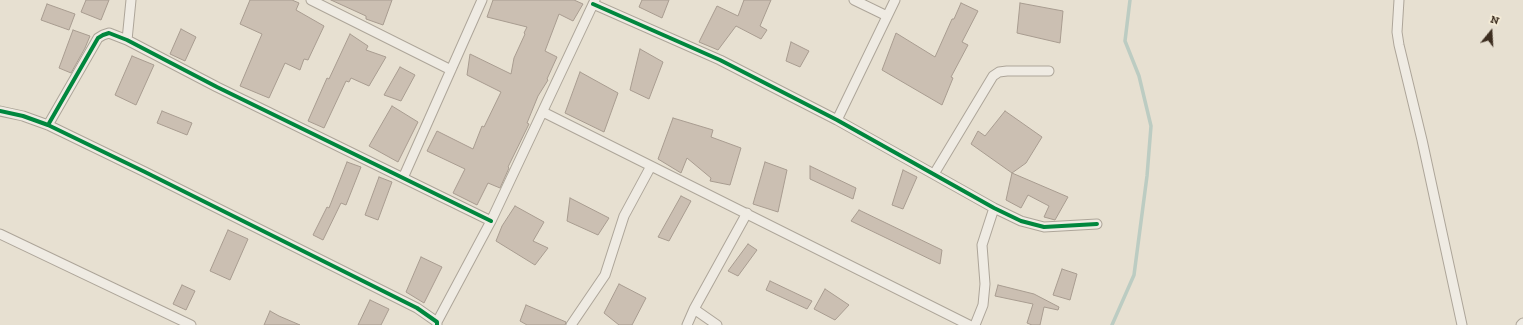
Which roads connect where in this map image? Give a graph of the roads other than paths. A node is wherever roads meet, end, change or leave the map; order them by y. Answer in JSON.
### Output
{"nodes":[{"id":1,"x":131,"y":0,"type":"edge"},
{"id":2,"x":311,"y":0,"type":"edge"},
{"id":3,"x":482,"y":0,"type":"edge"},
{"id":4,"x":854,"y":0,"type":"edge"},
{"id":5,"x":895,"y":0,"type":"edge"},
{"id":6,"x":1399,"y":0,"type":"edge"},
{"id":7,"x":594,"y":2,"type":"edge"},
{"id":8,"x":887,"y":16,"type":"junction"},
{"id":9,"x":127,"y":40,"type":"junction"},
{"id":10,"x":451,"y":70,"type":"junction"},
{"id":11,"x":1049,"y":71,"type":"dead end"},
{"id":12,"x":0,"y":111,"type":"edge"},
{"id":13,"x":543,"y":112,"type":"junction"},
{"id":14,"x":837,"y":120,"type":"junction"},
{"id":15,"x":48,"y":125,"type":"junction"},
{"id":16,"x":651,"y":166,"type":"junction"},
{"id":17,"x":934,"y":174,"type":"junction"},
{"id":18,"x":403,"y":178,"type":"junction"},
{"id":19,"x":994,"y":208,"type":"junction"},
{"id":20,"x":747,"y":213,"type":"junction"},
{"id":21,"x":491,"y":221,"type":"junction"},
{"id":22,"x":1097,"y":224,"type":"dead end"},
{"id":23,"x":0,"y":234,"type":"edge"},
{"id":24,"x":694,"y":308,"type":"junction"},
{"id":25,"x":437,"y":323,"type":"edge"},
{"id":26,"x":191,"y":325,"type":"edge"},
{"id":27,"x":571,"y":325,"type":"edge"},
{"id":28,"x":687,"y":325,"type":"edge"},
{"id":29,"x":717,"y":325,"type":"edge"},
{"id":30,"x":969,"y":325,"type":"edge"},
{"id":31,"x":975,"y":325,"type":"edge"},
{"id":32,"x":1462,"y":325,"type":"edge"}],
"edges":[{"from":1,"to":9,"type":"street"},
{"from":2,"to":10,"type":"street"},
{"from":3,"to":10,"type":"street"},
{"from":4,"to":8,"type":"street"},
{"from":5,"to":8,"type":"street"},
{"from":6,"to":32,"type":"street"},
{"from":7,"to":13,"type":"street"},
{"from":7,"to":14,"type":"street"},
{"from":8,"to":14,"type":"street"},
{"from":9,"to":15,"type":"street"},
{"from":9,"to":18,"type":"street"},
{"from":10,"to":18,"type":"street"},
{"from":11,"to":17,"type":"street"},
{"from":12,"to":15,"type":"street"},
{"from":13,"to":16,"type":"street"},
{"from":13,"to":21,"type":"street"},
{"from":14,"to":17,"type":"street"},
{"from":15,"to":25,"type":"street"},
{"from":16,"to":20,"type":"street"},
{"from":16,"to":27,"type":"street"},
{"from":17,"to":19,"type":"street"},
{"from":18,"to":21,"type":"street"},
{"from":19,"to":22,"type":"street"},
{"from":19,"to":31,"type":"street"},
{"from":20,"to":24,"type":"street"},
{"from":20,"to":30,"type":"street"},
{"from":21,"to":25,"type":"street"},
{"from":23,"to":26,"type":"street"},
{"from":24,"to":28,"type":"street"},
{"from":24,"to":29,"type":"street"}]}
